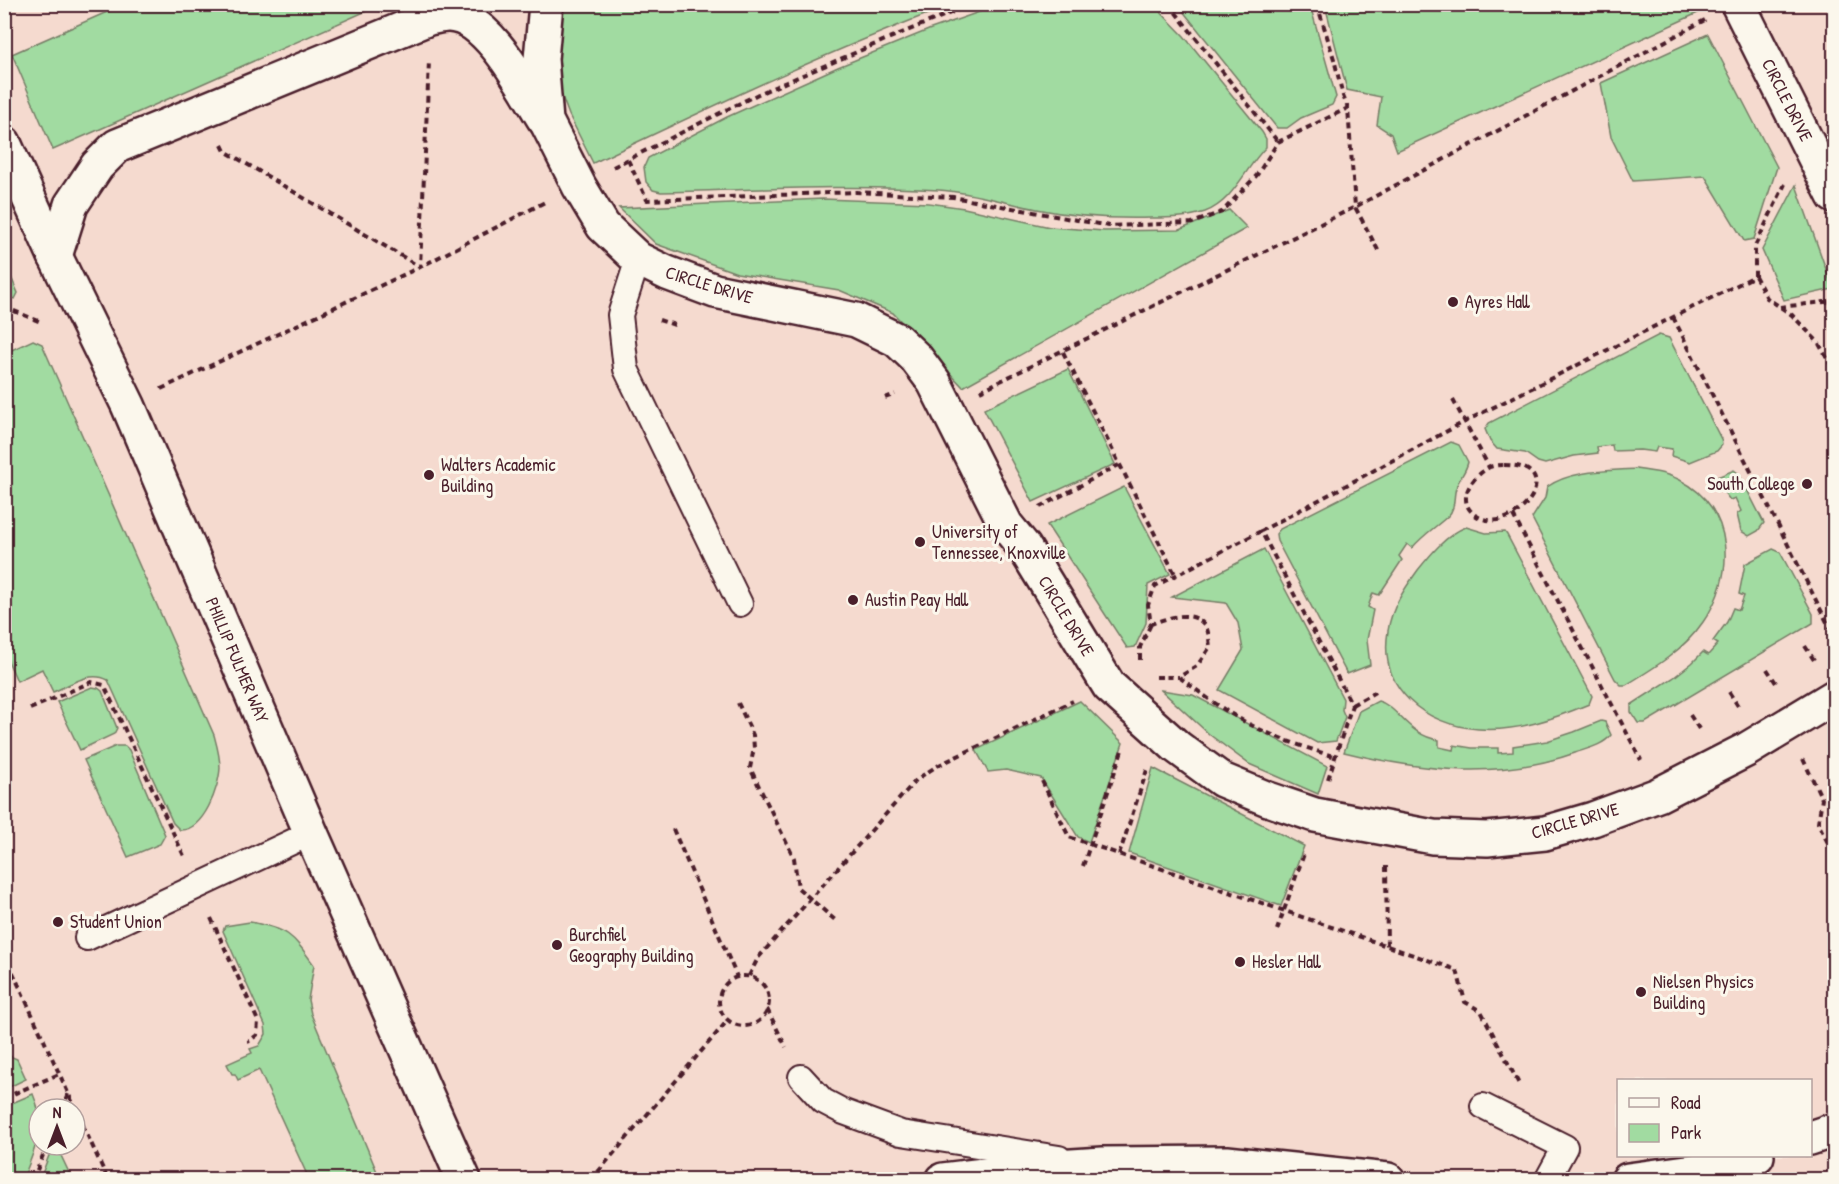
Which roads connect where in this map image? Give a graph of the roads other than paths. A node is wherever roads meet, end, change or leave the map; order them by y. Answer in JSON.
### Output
{"nodes":[{"id":1,"x":546,"y":4,"type":"edge"},
{"id":2,"x":1725,"y":11,"type":"edge"},
{"id":3,"x":546,"y":121,"type":"junction"},
{"id":4,"x":4,"y":143,"type":"edge"},
{"id":5,"x":1834,"y":196,"type":"edge"},
{"id":6,"x":55,"y":256,"type":"junction"},
{"id":7,"x":638,"y":260,"type":"junction"},
{"id":8,"x":740,"y":604,"type":"dead end"},
{"id":9,"x":1828,"y":685,"type":"edge"},
{"id":10,"x":311,"y":833,"type":"junction"},
{"id":11,"x":87,"y":938,"type":"dead end"},
{"id":12,"x":801,"y":1077,"type":"road end"},
{"id":13,"x":1483,"y":1106,"type":"dead end"},
{"id":14,"x":1834,"y":1130,"type":"edge"},
{"id":15,"x":1812,"y":1137,"type":"edge"},
{"id":16,"x":1749,"y":1157,"type":"edge"},
{"id":17,"x":1102,"y":1164,"type":"junction"},
{"id":18,"x":464,"y":1179,"type":"edge"},
{"id":19,"x":943,"y":1179,"type":"edge"},
{"id":20,"x":1388,"y":1179,"type":"edge"},
{"id":21,"x":1547,"y":1179,"type":"edge"},
{"id":22,"x":1628,"y":1179,"type":"edge"}],
"edges":[{"from":1,"to":3,"type":"street","name":"CIRCLE DRIVE"},
{"from":2,"to":5,"type":"street","name":"CIRCLE DRIVE"},
{"from":3,"to":6,"type":"street"},
{"from":3,"to":7,"type":"street","name":"CIRCLE DRIVE"},
{"from":4,"to":6,"type":"street","name":"PHILLIP FULMER WAY"},
{"from":6,"to":10,"type":"street","name":"PHILLIP FULMER WAY"},
{"from":7,"to":8,"type":"lane"},
{"from":7,"to":9,"type":"street","name":"CIRCLE DRIVE"},
{"from":10,"to":11,"type":"lane"},
{"from":10,"to":18,"type":"street","name":"PHILLIP FULMER WAY"},
{"from":12,"to":17,"type":"lane"},
{"from":13,"to":21,"type":"lane"},
{"from":14,"to":15,"type":"street"},
{"from":16,"to":22,"type":"street"},
{"from":17,"to":19,"type":"street"},
{"from":17,"to":20,"type":"street"}]}
